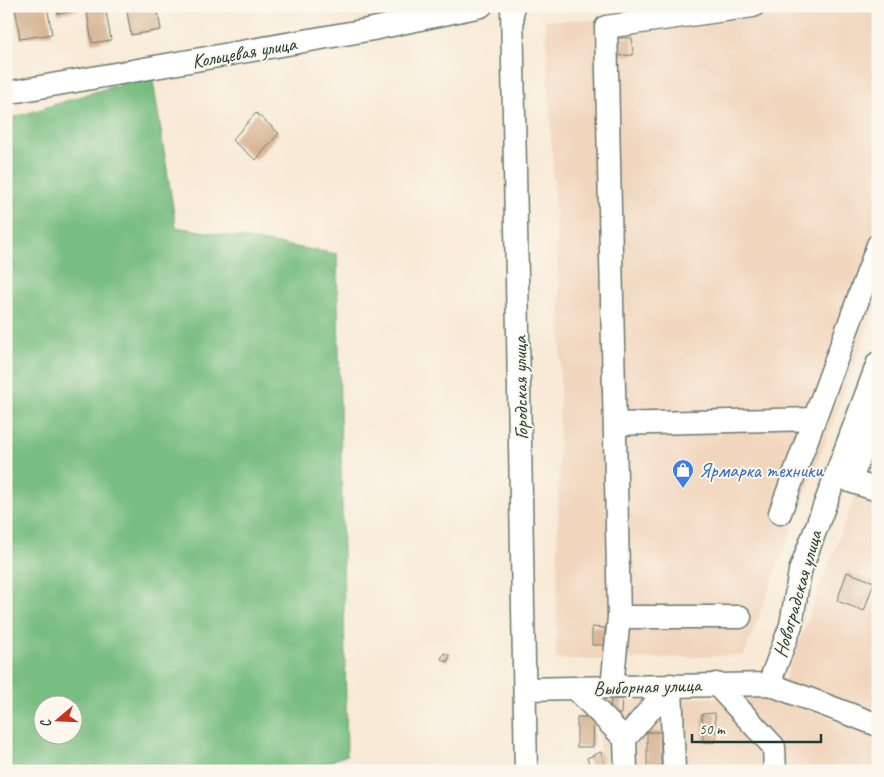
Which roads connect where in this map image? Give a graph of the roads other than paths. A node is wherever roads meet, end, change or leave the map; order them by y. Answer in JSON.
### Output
{"nodes":[{"id":1,"x":481,"y":6,"type":"edge"},
{"id":2,"x":512,"y":6,"type":"edge"},
{"id":3,"x":753,"y":6,"type":"edge"},
{"id":4,"x":6,"y":93,"type":"edge"},
{"id":5,"x":878,"y":245,"type":"edge"},
{"id":6,"x":878,"y":363,"type":"edge"},
{"id":7,"x":878,"y":409,"type":"edge"},
{"id":8,"x":814,"y":419,"type":"junction"},
{"id":9,"x":614,"y":424,"type":"junction"},
{"id":10,"x":850,"y":481,"type":"junction"},
{"id":11,"x":878,"y":490,"type":"edge"},
{"id":12,"x":780,"y":513,"type":"dead end"},
{"id":13,"x":800,"y":570,"type":"junction"},
{"id":14,"x":619,"y":617,"type":"junction"},
{"id":15,"x":740,"y":617,"type":"dead end"},
{"id":16,"x":716,"y":684,"type":"junction"},
{"id":17,"x":769,"y":684,"type":"junction"},
{"id":18,"x":671,"y":686,"type":"junction"},
{"id":19,"x":612,"y":687,"type":"junction"},
{"id":20,"x":575,"y":688,"type":"junction"},
{"id":21,"x":525,"y":690,"type":"junction"},
{"id":22,"x":878,"y":725,"type":"edge"},
{"id":23,"x":625,"y":738,"type":"junction"},
{"id":24,"x":526,"y":771,"type":"edge"},
{"id":25,"x":626,"y":771,"type":"edge"},
{"id":26,"x":674,"y":771,"type":"edge"},
{"id":27,"x":775,"y":771,"type":"edge"}],
"edges":[{"from":1,"to":4,"type":"street","name":"Кольцевая улица"},
{"from":2,"to":21,"type":"street","name":"Городская улица"},
{"from":3,"to":9,"type":"street"},
{"from":5,"to":8,"type":"street"},
{"from":6,"to":13,"type":"street","name":"Новоградская улица"},
{"from":7,"to":10,"type":"street"},
{"from":8,"to":9,"type":"street"},
{"from":8,"to":12,"type":"street"},
{"from":9,"to":14,"type":"street"},
{"from":10,"to":11,"type":"street"},
{"from":10,"to":13,"type":"street"},
{"from":13,"to":17,"type":"street","name":"Новоградская улица"},
{"from":14,"to":15,"type":"street"},
{"from":14,"to":19,"type":"street"},
{"from":16,"to":17,"type":"street","name":"Выборная улица"},
{"from":16,"to":18,"type":"street","name":"Выборная улица"},
{"from":16,"to":27,"type":"street"},
{"from":17,"to":22,"type":"street"},
{"from":18,"to":19,"type":"street","name":"Выборная улица"},
{"from":18,"to":23,"type":"street"},
{"from":18,"to":26,"type":"street"},
{"from":19,"to":20,"type":"street","name":"Выборная улица"},
{"from":20,"to":21,"type":"street","name":"Выборная улица"},
{"from":20,"to":23,"type":"street"},
{"from":21,"to":24,"type":"street","name":"Городская улица"},
{"from":23,"to":25,"type":"street"}]}
